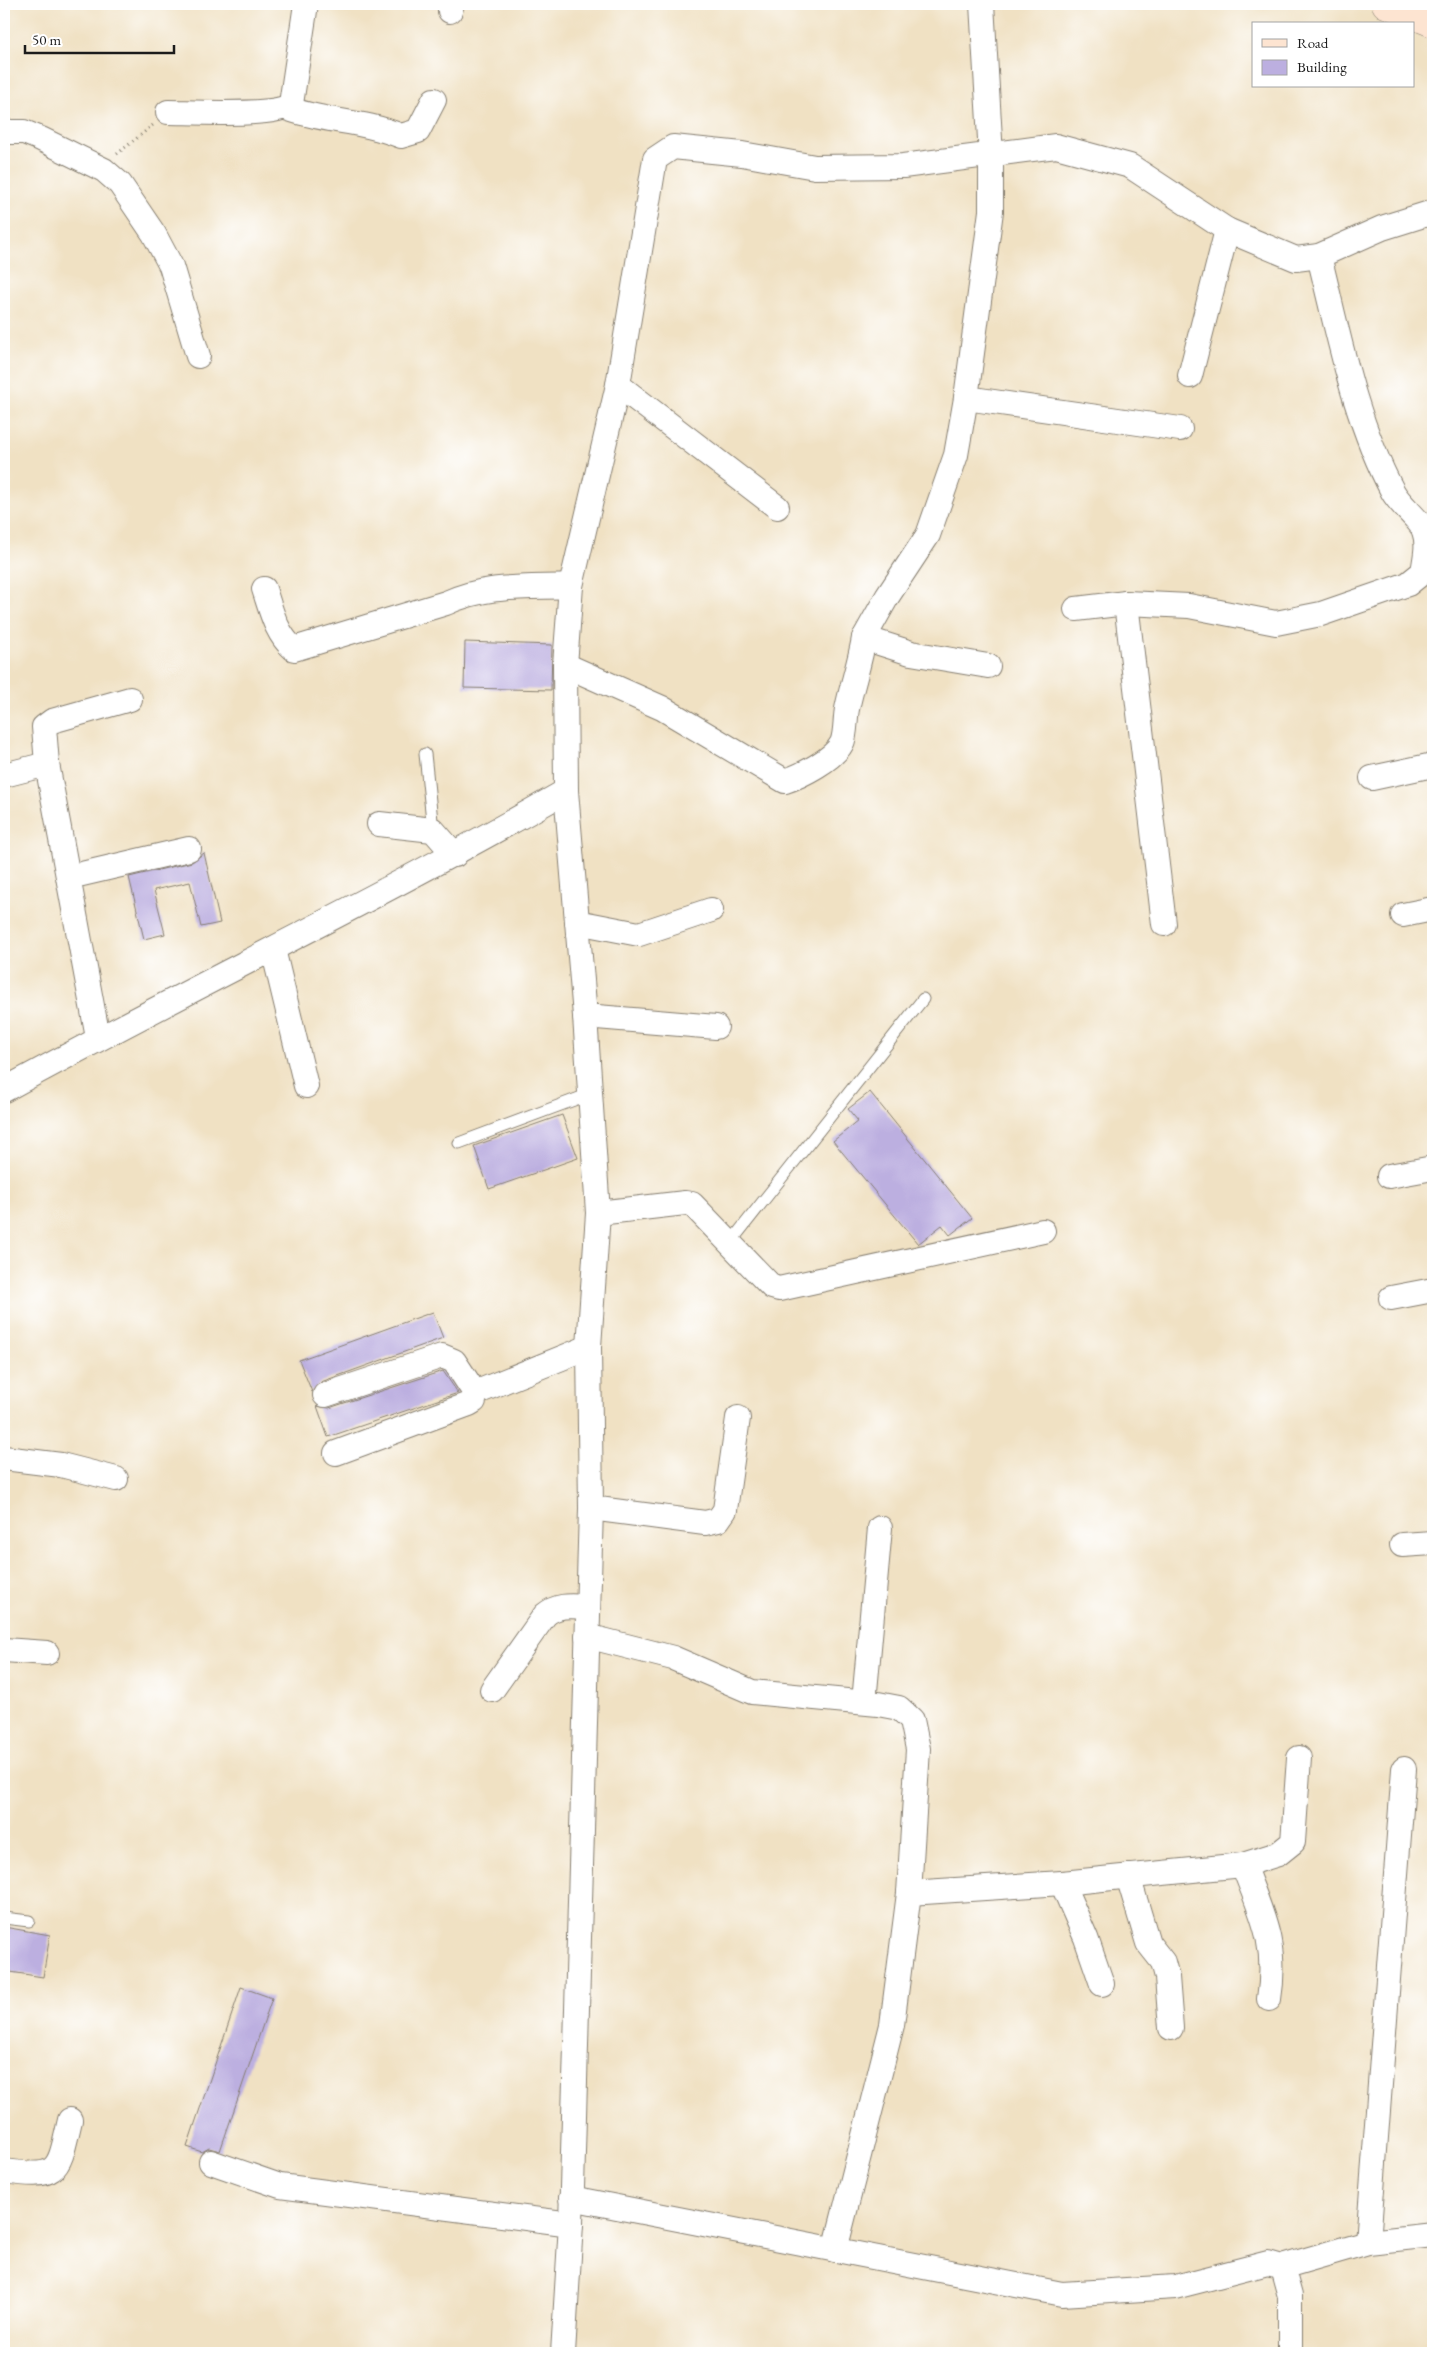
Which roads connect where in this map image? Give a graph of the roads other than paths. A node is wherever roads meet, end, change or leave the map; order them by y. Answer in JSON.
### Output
{"nodes":[{"id":1,"x":306,"y":4,"type":"edge"},
{"id":2,"x":981,"y":4,"type":"edge"},
{"id":3,"x":1386,"y":4,"type":"edge"},
{"id":4,"x":1433,"y":22,"type":"edge"},
{"id":5,"x":434,"y":100,"type":"dead end"},
{"id":6,"x":286,"y":108,"type":"junction"},
{"id":7,"x":168,"y":112,"type":"road end"},
{"id":8,"x":4,"y":132,"type":"edge"},
{"id":9,"x":990,"y":156,"type":"junction"},
{"id":10,"x":1433,"y":212,"type":"edge"},
{"id":11,"x":1227,"y":230,"type":"junction"},
{"id":12,"x":1319,"y":256,"type":"junction"},
{"id":13,"x":198,"y":356,"type":"dead end"},
{"id":14,"x":1190,"y":376,"type":"dead end"},
{"id":15,"x":618,"y":385,"type":"junction"},
{"id":16,"x":966,"y":398,"type":"junction"},
{"id":17,"x":1180,"y":428,"type":"dead end"},
{"id":18,"x":777,"y":507,"type":"dead end"},
{"id":19,"x":1429,"y":528,"type":"edge"},
{"id":20,"x":572,"y":586,"type":"junction"},
{"id":21,"x":264,"y":588,"type":"dead end"},
{"id":22,"x":1126,"y":603,"type":"junction"},
{"id":23,"x":1076,"y":609,"type":"dead end"},
{"id":24,"x":864,"y":638,"type":"junction"},
{"id":25,"x":565,"y":665,"type":"junction"},
{"id":26,"x":988,"y":666,"type":"dead end"},
{"id":27,"x":130,"y":699,"type":"dead end"},
{"id":28,"x":425,"y":754,"type":"dead end"},
{"id":29,"x":46,"y":764,"type":"junction"},
{"id":30,"x":1433,"y":765,"type":"edge"},
{"id":31,"x":4,"y":774,"type":"edge"},
{"id":32,"x":1372,"y":778,"type":"dead end"},
{"id":33,"x":566,"y":791,"type":"junction"},
{"id":34,"x":379,"y":824,"type":"dead end"},
{"id":35,"x":434,"y":830,"type":"junction"},
{"id":36,"x":189,"y":848,"type":"dead end"},
{"id":37,"x":455,"y":855,"type":"junction"},
{"id":38,"x":70,"y":876,"type":"junction"},
{"id":39,"x":1433,"y":909,"type":"edge"},
{"id":40,"x":711,"y":910,"type":"dead end"},
{"id":41,"x":1403,"y":915,"type":"dead end"},
{"id":42,"x":577,"y":922,"type":"junction"},
{"id":43,"x":1164,"y":924,"type":"dead end"},
{"id":44,"x":272,"y":949,"type":"junction"},
{"id":45,"x":923,"y":999,"type":"dead end"},
{"id":46,"x":585,"y":1016,"type":"junction"},
{"id":47,"x":716,"y":1027,"type":"dead end"},
{"id":48,"x":98,"y":1038,"type":"junction"},
{"id":49,"x":306,"y":1086,"type":"dead end"},
{"id":50,"x":4,"y":1090,"type":"edge"},
{"id":51,"x":590,"y":1094,"type":"junction"},
{"id":52,"x":459,"y":1143,"type":"dead end"},
{"id":53,"x":1433,"y":1168,"type":"edge"},
{"id":54,"x":1389,"y":1176,"type":"dead end"},
{"id":55,"x":598,"y":1213,"type":"junction"},
{"id":56,"x":1043,"y":1231,"type":"dead end"},
{"id":57,"x":730,"y":1243,"type":"junction"},
{"id":58,"x":1433,"y":1290,"type":"edge"},
{"id":59,"x":1391,"y":1298,"type":"dead end"},
{"id":60,"x":589,"y":1347,"type":"junction"},
{"id":61,"x":475,"y":1393,"type":"junction"},
{"id":62,"x":325,"y":1395,"type":"dead end"},
{"id":63,"x":738,"y":1418,"type":"dead end"},
{"id":64,"x":336,"y":1453,"type":"dead end"},
{"id":65,"x":4,"y":1458,"type":"edge"},
{"id":66,"x":116,"y":1479,"type":"dead end"},
{"id":67,"x":591,"y":1508,"type":"junction"},
{"id":68,"x":880,"y":1528,"type":"dead end"},
{"id":69,"x":1433,"y":1543,"type":"edge"},
{"id":70,"x":1402,"y":1545,"type":"dead end"},
{"id":71,"x":588,"y":1607,"type":"junction"},
{"id":72,"x":587,"y":1636,"type":"junction"},
{"id":73,"x":4,"y":1650,"type":"edge"},
{"id":74,"x":47,"y":1653,"type":"dead end"},
{"id":75,"x":492,"y":1690,"type":"dead end"},
{"id":76,"x":864,"y":1702,"type":"junction"},
{"id":77,"x":1299,"y":1758,"type":"dead end"},
{"id":78,"x":1404,"y":1769,"type":"dead end"},
{"id":79,"x":1243,"y":1865,"type":"junction"},
{"id":80,"x":1128,"y":1876,"type":"junction"},
{"id":81,"x":1062,"y":1883,"type":"junction"},
{"id":82,"x":909,"y":1893,"type":"junction"},
{"id":83,"x":4,"y":1918,"type":"edge"},
{"id":84,"x":29,"y":1921,"type":"dead end"},
{"id":85,"x":1102,"y":1984,"type":"dead end"},
{"id":86,"x":1269,"y":1999,"type":"dead end"},
{"id":87,"x":1171,"y":2028,"type":"dead end"},
{"id":88,"x":70,"y":2120,"type":"dead end"},
{"id":89,"x":211,"y":2162,"type":"dead end"},
{"id":90,"x":4,"y":2171,"type":"edge"},
{"id":91,"x":571,"y":2198,"type":"junction"},
{"id":92,"x":571,"y":2224,"type":"junction"},
{"id":93,"x":1433,"y":2234,"type":"edge"},
{"id":94,"x":1368,"y":2242,"type":"junction"},
{"id":95,"x":835,"y":2250,"type":"junction"},
{"id":96,"x":1282,"y":2267,"type":"junction"},
{"id":97,"x":563,"y":2353,"type":"edge"},
{"id":98,"x":1290,"y":2353,"type":"edge"}],
"edges":[{"from":1,"to":6,"type":"street"},
{"from":2,"to":9,"type":"street"},
{"from":3,"to":4,"type":"street"},
{"from":5,"to":6,"type":"street"},
{"from":6,"to":7,"type":"street"},
{"from":8,"to":13,"type":"street"},
{"from":9,"to":11,"type":"street"},
{"from":9,"to":15,"type":"street"},
{"from":9,"to":16,"type":"street"},
{"from":10,"to":12,"type":"street"},
{"from":11,"to":12,"type":"street"},
{"from":11,"to":14,"type":"street"},
{"from":12,"to":19,"type":"street"},
{"from":15,"to":18,"type":"street"},
{"from":15,"to":20,"type":"street"},
{"from":16,"to":17,"type":"street"},
{"from":16,"to":24,"type":"street"},
{"from":19,"to":22,"type":"street"},
{"from":20,"to":21,"type":"street"},
{"from":20,"to":25,"type":"street"},
{"from":22,"to":23,"type":"street"},
{"from":22,"to":43,"type":"street"},
{"from":24,"to":25,"type":"street"},
{"from":24,"to":26,"type":"street"},
{"from":25,"to":33,"type":"street"},
{"from":27,"to":29,"type":"street"},
{"from":28,"to":35,"type":"lane"},
{"from":29,"to":31,"type":"street"},
{"from":29,"to":38,"type":"street"},
{"from":30,"to":32,"type":"street"},
{"from":33,"to":37,"type":"street"},
{"from":33,"to":42,"type":"street"},
{"from":34,"to":35,"type":"street"},
{"from":35,"to":37,"type":"street"},
{"from":36,"to":38,"type":"street"},
{"from":37,"to":44,"type":"street"},
{"from":38,"to":48,"type":"street"},
{"from":39,"to":41,"type":"street"},
{"from":40,"to":42,"type":"street"},
{"from":42,"to":46,"type":"street"},
{"from":44,"to":48,"type":"street"},
{"from":44,"to":49,"type":"street"},
{"from":45,"to":57,"type":"lane"},
{"from":46,"to":47,"type":"street"},
{"from":46,"to":51,"type":"street"},
{"from":48,"to":50,"type":"street"},
{"from":51,"to":52,"type":"lane"},
{"from":51,"to":55,"type":"street"},
{"from":53,"to":54,"type":"street"},
{"from":55,"to":57,"type":"street"},
{"from":55,"to":60,"type":"street"},
{"from":56,"to":57,"type":"street"},
{"from":58,"to":59,"type":"street"},
{"from":60,"to":61,"type":"street"},
{"from":60,"to":67,"type":"street"},
{"from":61,"to":62,"type":"street"},
{"from":61,"to":64,"type":"street"},
{"from":63,"to":67,"type":"street"},
{"from":65,"to":66,"type":"street"},
{"from":67,"to":71,"type":"street"},
{"from":68,"to":76,"type":"street"},
{"from":69,"to":70,"type":"street"},
{"from":71,"to":72,"type":"street"},
{"from":71,"to":75,"type":"street"},
{"from":72,"to":76,"type":"street"},
{"from":72,"to":91,"type":"street"},
{"from":73,"to":74,"type":"street"},
{"from":76,"to":82,"type":"street"},
{"from":77,"to":79,"type":"street"},
{"from":78,"to":94,"type":"street"},
{"from":79,"to":80,"type":"street"},
{"from":79,"to":86,"type":"street"},
{"from":80,"to":81,"type":"street"},
{"from":80,"to":87,"type":"street"},
{"from":81,"to":82,"type":"street"},
{"from":81,"to":85,"type":"street"},
{"from":82,"to":95,"type":"street"},
{"from":83,"to":84,"type":"lane"},
{"from":88,"to":90,"type":"street"},
{"from":89,"to":92,"type":"street"},
{"from":91,"to":92,"type":"street"},
{"from":91,"to":95,"type":"street"},
{"from":92,"to":97,"type":"street"},
{"from":93,"to":94,"type":"street"},
{"from":94,"to":96,"type":"street"},
{"from":95,"to":96,"type":"street"},
{"from":96,"to":98,"type":"street"}]}
